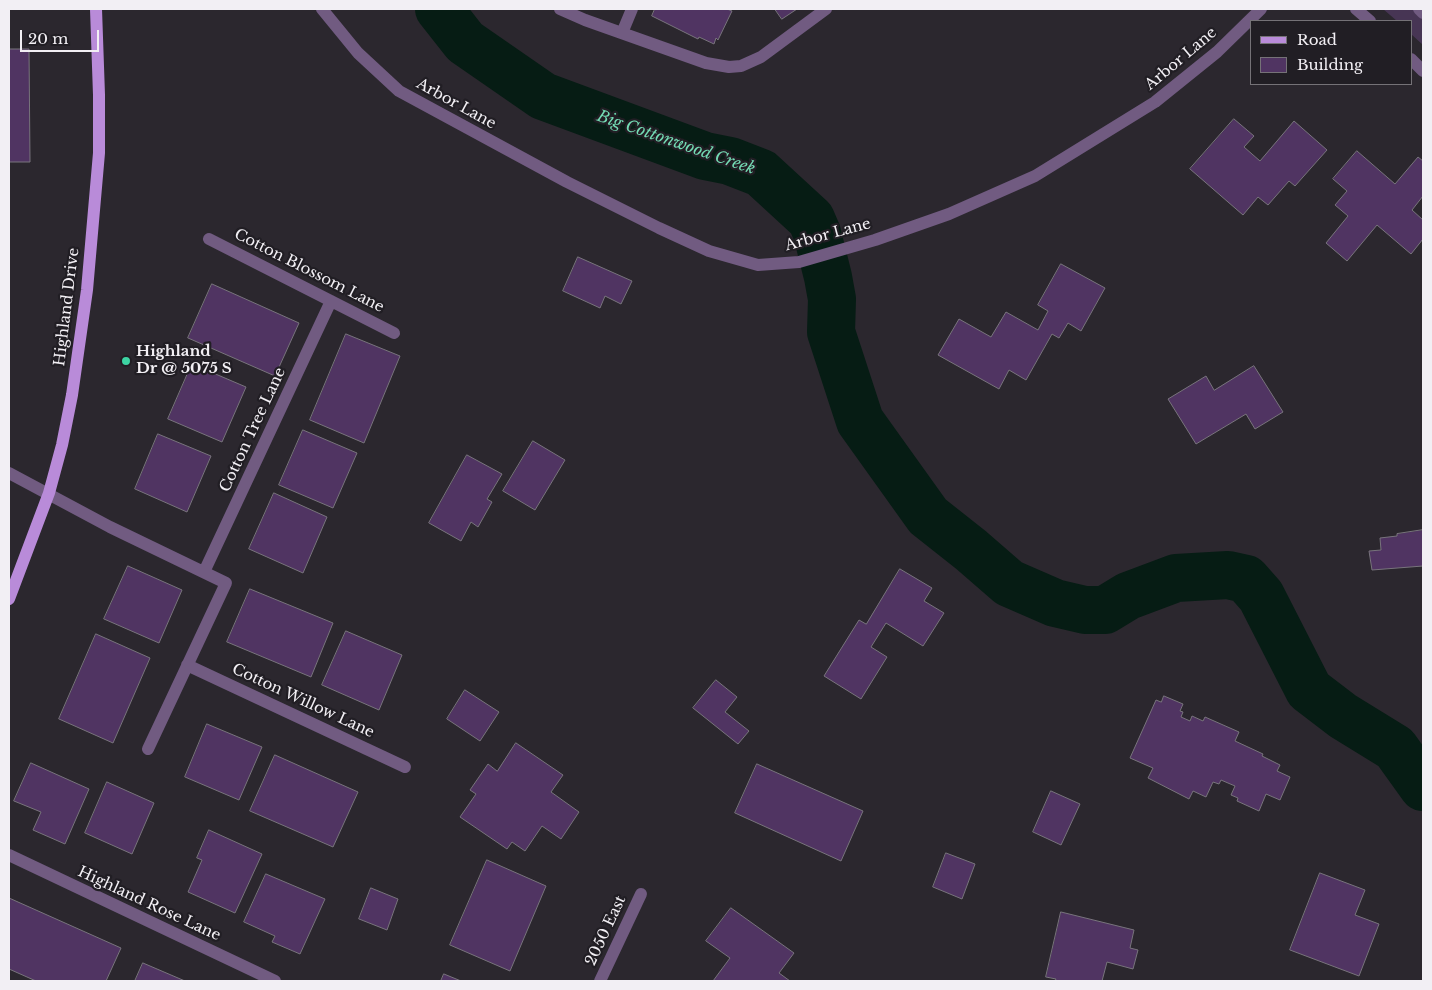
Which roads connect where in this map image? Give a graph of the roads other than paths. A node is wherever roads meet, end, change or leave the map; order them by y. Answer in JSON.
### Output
{"nodes":[{"id":1,"x":96,"y":9,"type":"edge"},
{"id":2,"x":322,"y":9,"type":"edge"},
{"id":3,"x":560,"y":9,"type":"edge"},
{"id":4,"x":632,"y":9,"type":"edge"},
{"id":5,"x":826,"y":9,"type":"edge"},
{"id":6,"x":1261,"y":9,"type":"edge"},
{"id":7,"x":1356,"y":9,"type":"edge"},
{"id":8,"x":1419,"y":9,"type":"edge"},
{"id":9,"x":1423,"y":13,"type":"edge"},
{"id":10,"x":1369,"y":20,"type":"edge"},
{"id":11,"x":622,"y":33,"type":"junction"},
{"id":12,"x":1412,"y":60,"type":"edge"},
{"id":13,"x":1423,"y":70,"type":"edge"},
{"id":14,"x":209,"y":239,"type":"dead end"},
{"id":15,"x":331,"y":301,"type":"junction"},
{"id":16,"x":394,"y":333,"type":"dead end"},
{"id":17,"x":9,"y":473,"type":"edge"},
{"id":18,"x":49,"y":493,"type":"junction"},
{"id":19,"x":204,"y":572,"type":"junction"},
{"id":20,"x":9,"y":600,"type":"edge"},
{"id":21,"x":187,"y":665,"type":"junction"},
{"id":22,"x":148,"y":749,"type":"dead end"},
{"id":23,"x":405,"y":767,"type":"dead end"},
{"id":24,"x":9,"y":855,"type":"edge"},
{"id":25,"x":641,"y":894,"type":"dead end"},
{"id":26,"x":275,"y":981,"type":"edge"},
{"id":27,"x":600,"y":981,"type":"edge"}],
"edges":[{"from":1,"to":18,"type":"main road","name":"Highland Drive"},
{"from":2,"to":6,"type":"street","name":"Arbor Lane"},
{"from":3,"to":11,"type":"street"},
{"from":4,"to":11,"type":"street"},
{"from":5,"to":11,"type":"street"},
{"from":7,"to":10,"type":"street"},
{"from":8,"to":9,"type":"street"},
{"from":12,"to":13,"type":"street"},
{"from":14,"to":15,"type":"street","name":"Cotton Blossom Lane"},
{"from":15,"to":16,"type":"street","name":"Cotton Blossom Lane"},
{"from":15,"to":19,"type":"street","name":"Cotton Tree Lane"},
{"from":17,"to":18,"type":"street"},
{"from":18,"to":19,"type":"street"},
{"from":18,"to":20,"type":"main road","name":"Highland Drive"},
{"from":19,"to":21,"type":"street"},
{"from":21,"to":22,"type":"street"},
{"from":21,"to":23,"type":"street","name":"Cotton Willow Lane"},
{"from":24,"to":26,"type":"street","name":"Highland Rose Lane"},
{"from":25,"to":27,"type":"street","name":"2050 East"}]}
